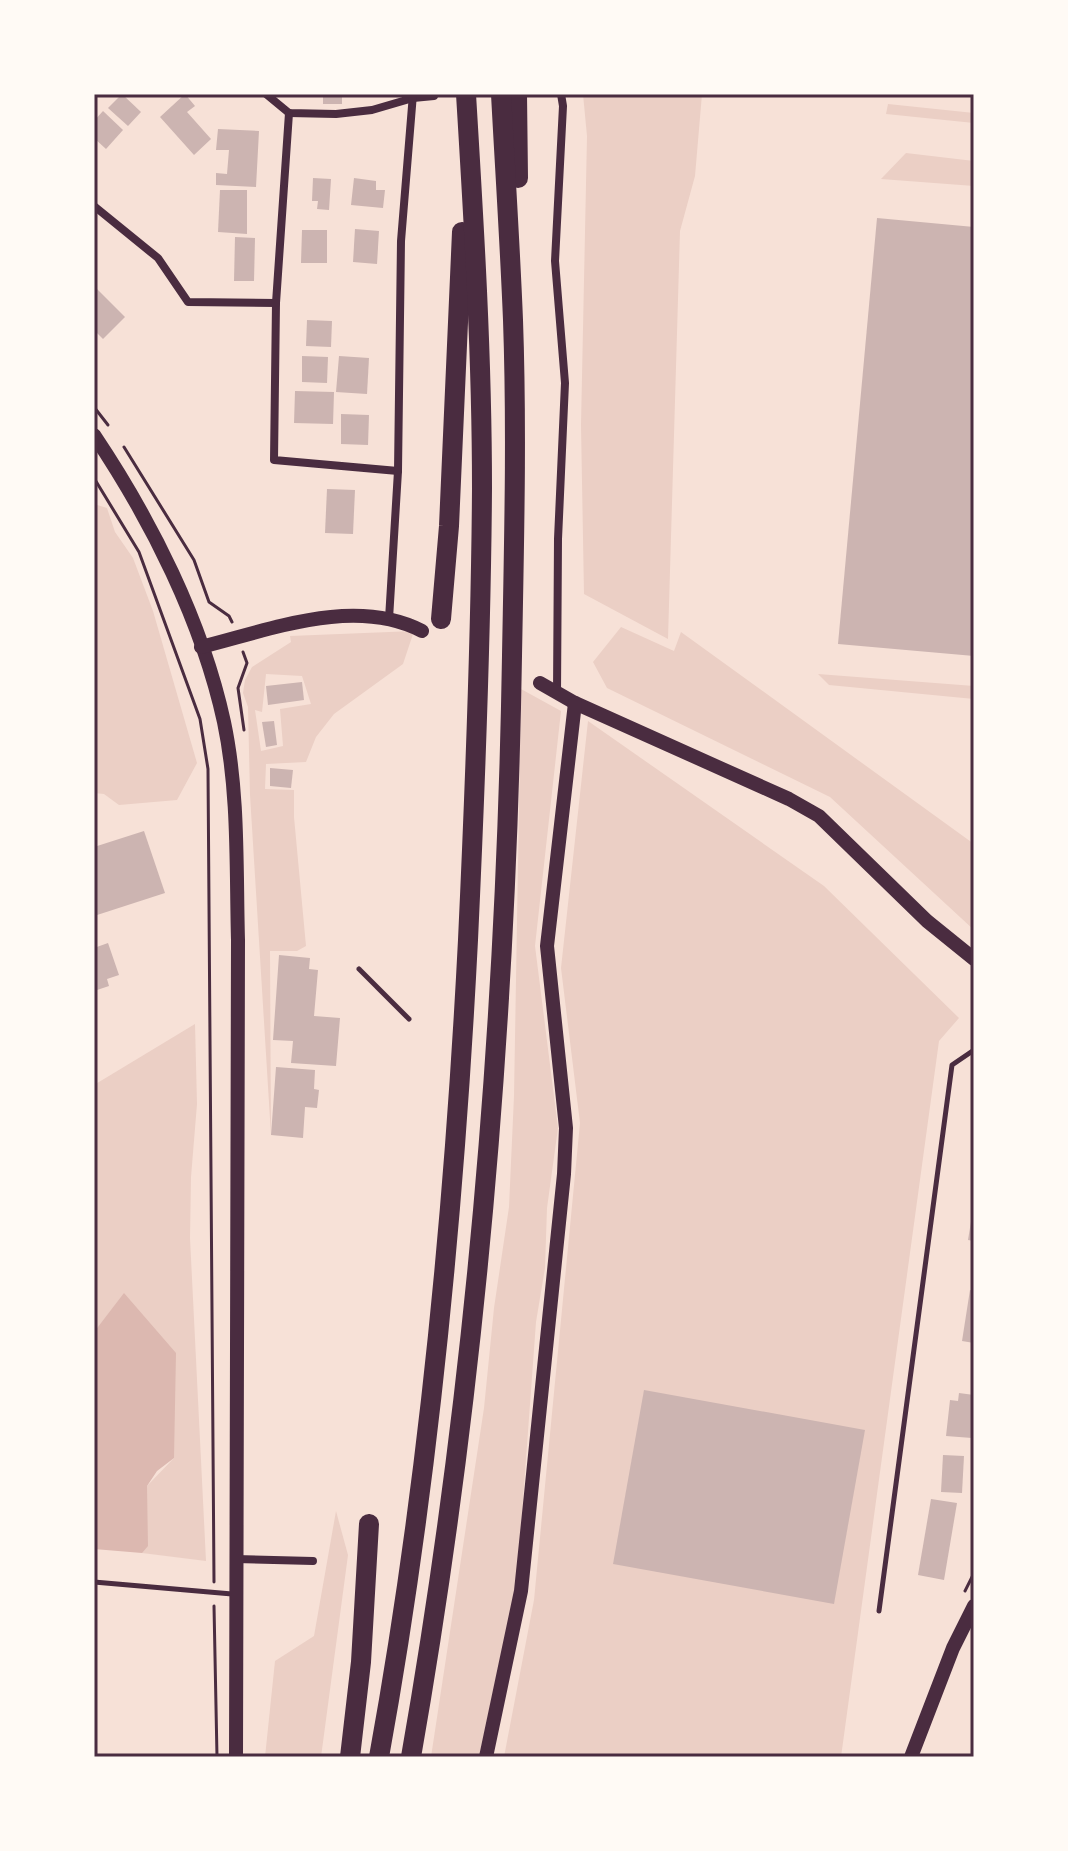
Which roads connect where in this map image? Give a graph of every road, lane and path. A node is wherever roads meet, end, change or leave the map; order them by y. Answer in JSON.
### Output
{"nodes":[{"id":1,"x":266,"y":94,"type":"edge"},
{"id":2,"x":501,"y":94,"type":"edge"},
{"id":3,"x":517,"y":94,"type":"edge"},
{"id":4,"x":561,"y":94,"type":"edge"},
{"id":5,"x":413,"y":96,"type":"edge"},
{"id":6,"x":434,"y":96,"type":"dead end"},
{"id":7,"x":467,"y":102,"type":"edge"},
{"id":8,"x":289,"y":113,"type":"junction"},
{"id":9,"x":94,"y":206,"type":"edge"},
{"id":10,"x":276,"y":303,"type":"junction"},
{"id":11,"x":513,"y":322,"type":"junction"},
{"id":12,"x":94,"y":407,"type":"edge"},
{"id":13,"x":108,"y":425,"type":"dead end"},
{"id":14,"x":94,"y":435,"type":"edge"},
{"id":15,"x":124,"y":447,"type":"dead end"},
{"id":16,"x":398,"y":471,"type":"junction"},
{"id":17,"x":94,"y":478,"type":"edge"},
{"id":18,"x":389,"y":619,"type":"junction"},
{"id":19,"x":441,"y":619,"type":"dead end"},
{"id":20,"x":422,"y":631,"type":"dead end"},
{"id":21,"x":238,"y":638,"type":"junction"},
{"id":22,"x":201,"y":647,"type":"junction"},
{"id":23,"x":540,"y":683,"type":"dead end"},
{"id":24,"x":557,"y":693,"type":"junction"},
{"id":25,"x":575,"y":703,"type":"junction"},
{"id":26,"x":245,"y":741,"type":"dead end"},
{"id":27,"x":974,"y":959,"type":"edge"},
{"id":28,"x":359,"y":969,"type":"dead end"},
{"id":29,"x":409,"y":1019,"type":"dead end"},
{"id":30,"x":974,"y":1050,"type":"edge"},
{"id":31,"x":369,"y":1524,"type":"dead end"},
{"id":32,"x":235,"y":1559,"type":"junction"},
{"id":33,"x":313,"y":1561,"type":"dead end"},
{"id":34,"x":94,"y":1582,"type":"edge"},
{"id":35,"x":214,"y":1594,"type":"junction"},
{"id":36,"x":235,"y":1594,"type":"junction"},
{"id":37,"x":974,"y":1606,"type":"edge"},
{"id":38,"x":879,"y":1611,"type":"dead end"},
{"id":39,"x":217,"y":1757,"type":"edge"},
{"id":40,"x":236,"y":1757,"type":"edge"},
{"id":41,"x":350,"y":1757,"type":"edge"},
{"id":42,"x":379,"y":1757,"type":"edge"},
{"id":43,"x":411,"y":1757,"type":"edge"},
{"id":44,"x":486,"y":1757,"type":"edge"},
{"id":45,"x":911,"y":1757,"type":"edge"}],
"edges":[{"from":1,"to":8,"type":"street"},
{"from":2,"to":11,"type":"highway"},
{"from":3,"to":11,"type":"highway"},
{"from":4,"to":24,"type":"street"},
{"from":5,"to":6,"type":"street"},
{"from":5,"to":8,"type":"street"},
{"from":5,"to":16,"type":"street"},
{"from":7,"to":19,"type":"highway"},
{"from":7,"to":42,"type":"highway"},
{"from":8,"to":10,"type":"street"},
{"from":9,"to":10,"type":"street"},
{"from":10,"to":16,"type":"street"},
{"from":11,"to":43,"type":"highway"},
{"from":12,"to":13,"type":"path"},
{"from":14,"to":22,"type":"street"},
{"from":15,"to":21,"type":"path"},
{"from":16,"to":18,"type":"street"},
{"from":17,"to":35,"type":"path"},
{"from":18,"to":20,"type":"street"},
{"from":18,"to":21,"type":"street"},
{"from":21,"to":22,"type":"street"},
{"from":21,"to":26,"type":"path"},
{"from":22,"to":32,"type":"street"},
{"from":23,"to":24,"type":"street"},
{"from":24,"to":25,"type":"street"},
{"from":25,"to":27,"type":"street"},
{"from":25,"to":44,"type":"street"},
{"from":28,"to":29,"type":"lane"},
{"from":30,"to":38,"type":"lane"},
{"from":31,"to":41,"type":"highway"},
{"from":32,"to":33,"type":"street"},
{"from":32,"to":36,"type":"street"},
{"from":34,"to":35,"type":"lane"},
{"from":35,"to":36,"type":"lane"},
{"from":35,"to":39,"type":"path"},
{"from":36,"to":40,"type":"street"},
{"from":37,"to":45,"type":"street"}]}
